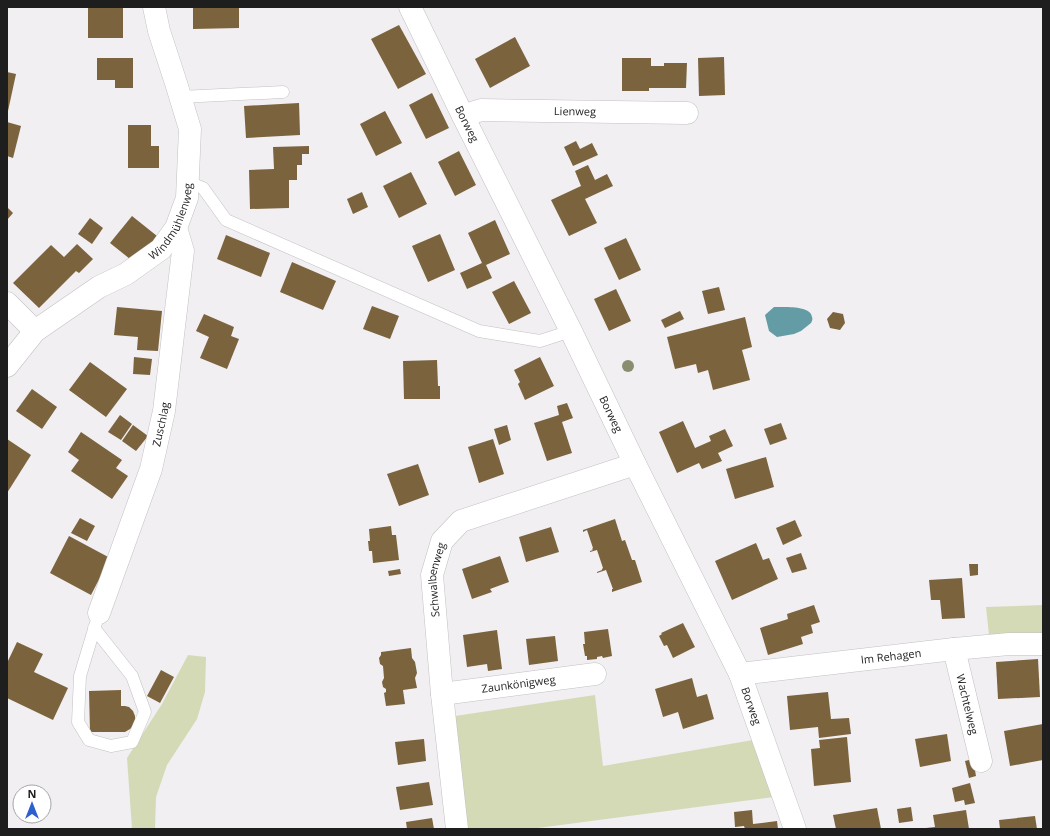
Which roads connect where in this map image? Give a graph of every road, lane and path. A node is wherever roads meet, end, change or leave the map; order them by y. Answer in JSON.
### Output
{"nodes":[{"id":1,"x":154,"y":7,"type":"edge"},
{"id":2,"x":410,"y":7,"type":"edge"},
{"id":3,"x":283,"y":92,"type":"dead end"},
{"id":4,"x":180,"y":97,"type":"junction"},
{"id":5,"x":687,"y":113,"type":"dead end"},
{"id":6,"x":464,"y":116,"type":"junction"},
{"id":7,"x":188,"y":182,"type":"junction"},
{"id":8,"x":176,"y":228,"type":"junction"},
{"id":9,"x":7,"y":303,"type":"edge"},
{"id":10,"x":36,"y":331,"type":"junction"},
{"id":11,"x":571,"y":331,"type":"junction"},
{"id":12,"x":7,"y":366,"type":"edge"},
{"id":13,"x":635,"y":464,"type":"junction"},
{"id":14,"x":97,"y":621,"type":"junction"},
{"id":15,"x":1043,"y":644,"type":"edge"},
{"id":16,"x":954,"y":649,"type":"junction"},
{"id":17,"x":594,"y":674,"type":"dead end"},
{"id":18,"x":740,"y":674,"type":"junction"},
{"id":19,"x":442,"y":694,"type":"junction"},
{"id":20,"x":981,"y":761,"type":"dead end"},
{"id":21,"x":457,"y":829,"type":"edge"},
{"id":22,"x":795,"y":829,"type":"edge"}],
"edges":[{"from":1,"to":4,"type":"street","name":"Windmühlenweg"},
{"from":2,"to":6,"type":"street","name":"Borweg"},
{"from":3,"to":4,"type":"lane"},
{"from":4,"to":7,"type":"street","name":"Windmühlenweg"},
{"from":5,"to":6,"type":"street","name":"Lienweg"},
{"from":6,"to":11,"type":"street","name":"Borweg"},
{"from":7,"to":8,"type":"street","name":"Windmühlenweg"},
{"from":7,"to":11,"type":"lane"},
{"from":8,"to":10,"type":"street","name":"Windmühlenweg"},
{"from":8,"to":14,"type":"street","name":"Zuschlag"},
{"from":9,"to":10,"type":"street"},
{"from":10,"to":12,"type":"street","name":"Windmühlenweg"},
{"from":11,"to":13,"type":"street","name":"Borweg"},
{"from":13,"to":18,"type":"street","name":"Borweg"},
{"from":13,"to":19,"type":"street","name":"Schwalbenweg"},
{"from":14,"to":14,"type":"lane"},
{"from":15,"to":16,"type":"street","name":"Im Rehagen"},
{"from":16,"to":18,"type":"street","name":"Im Rehagen"},
{"from":16,"to":20,"type":"street","name":"Wachtelweg"},
{"from":17,"to":19,"type":"street","name":"Zaunkönigweg"},
{"from":18,"to":22,"type":"street","name":"Borweg"},
{"from":19,"to":21,"type":"street","name":"Schwalbenweg"}]}
